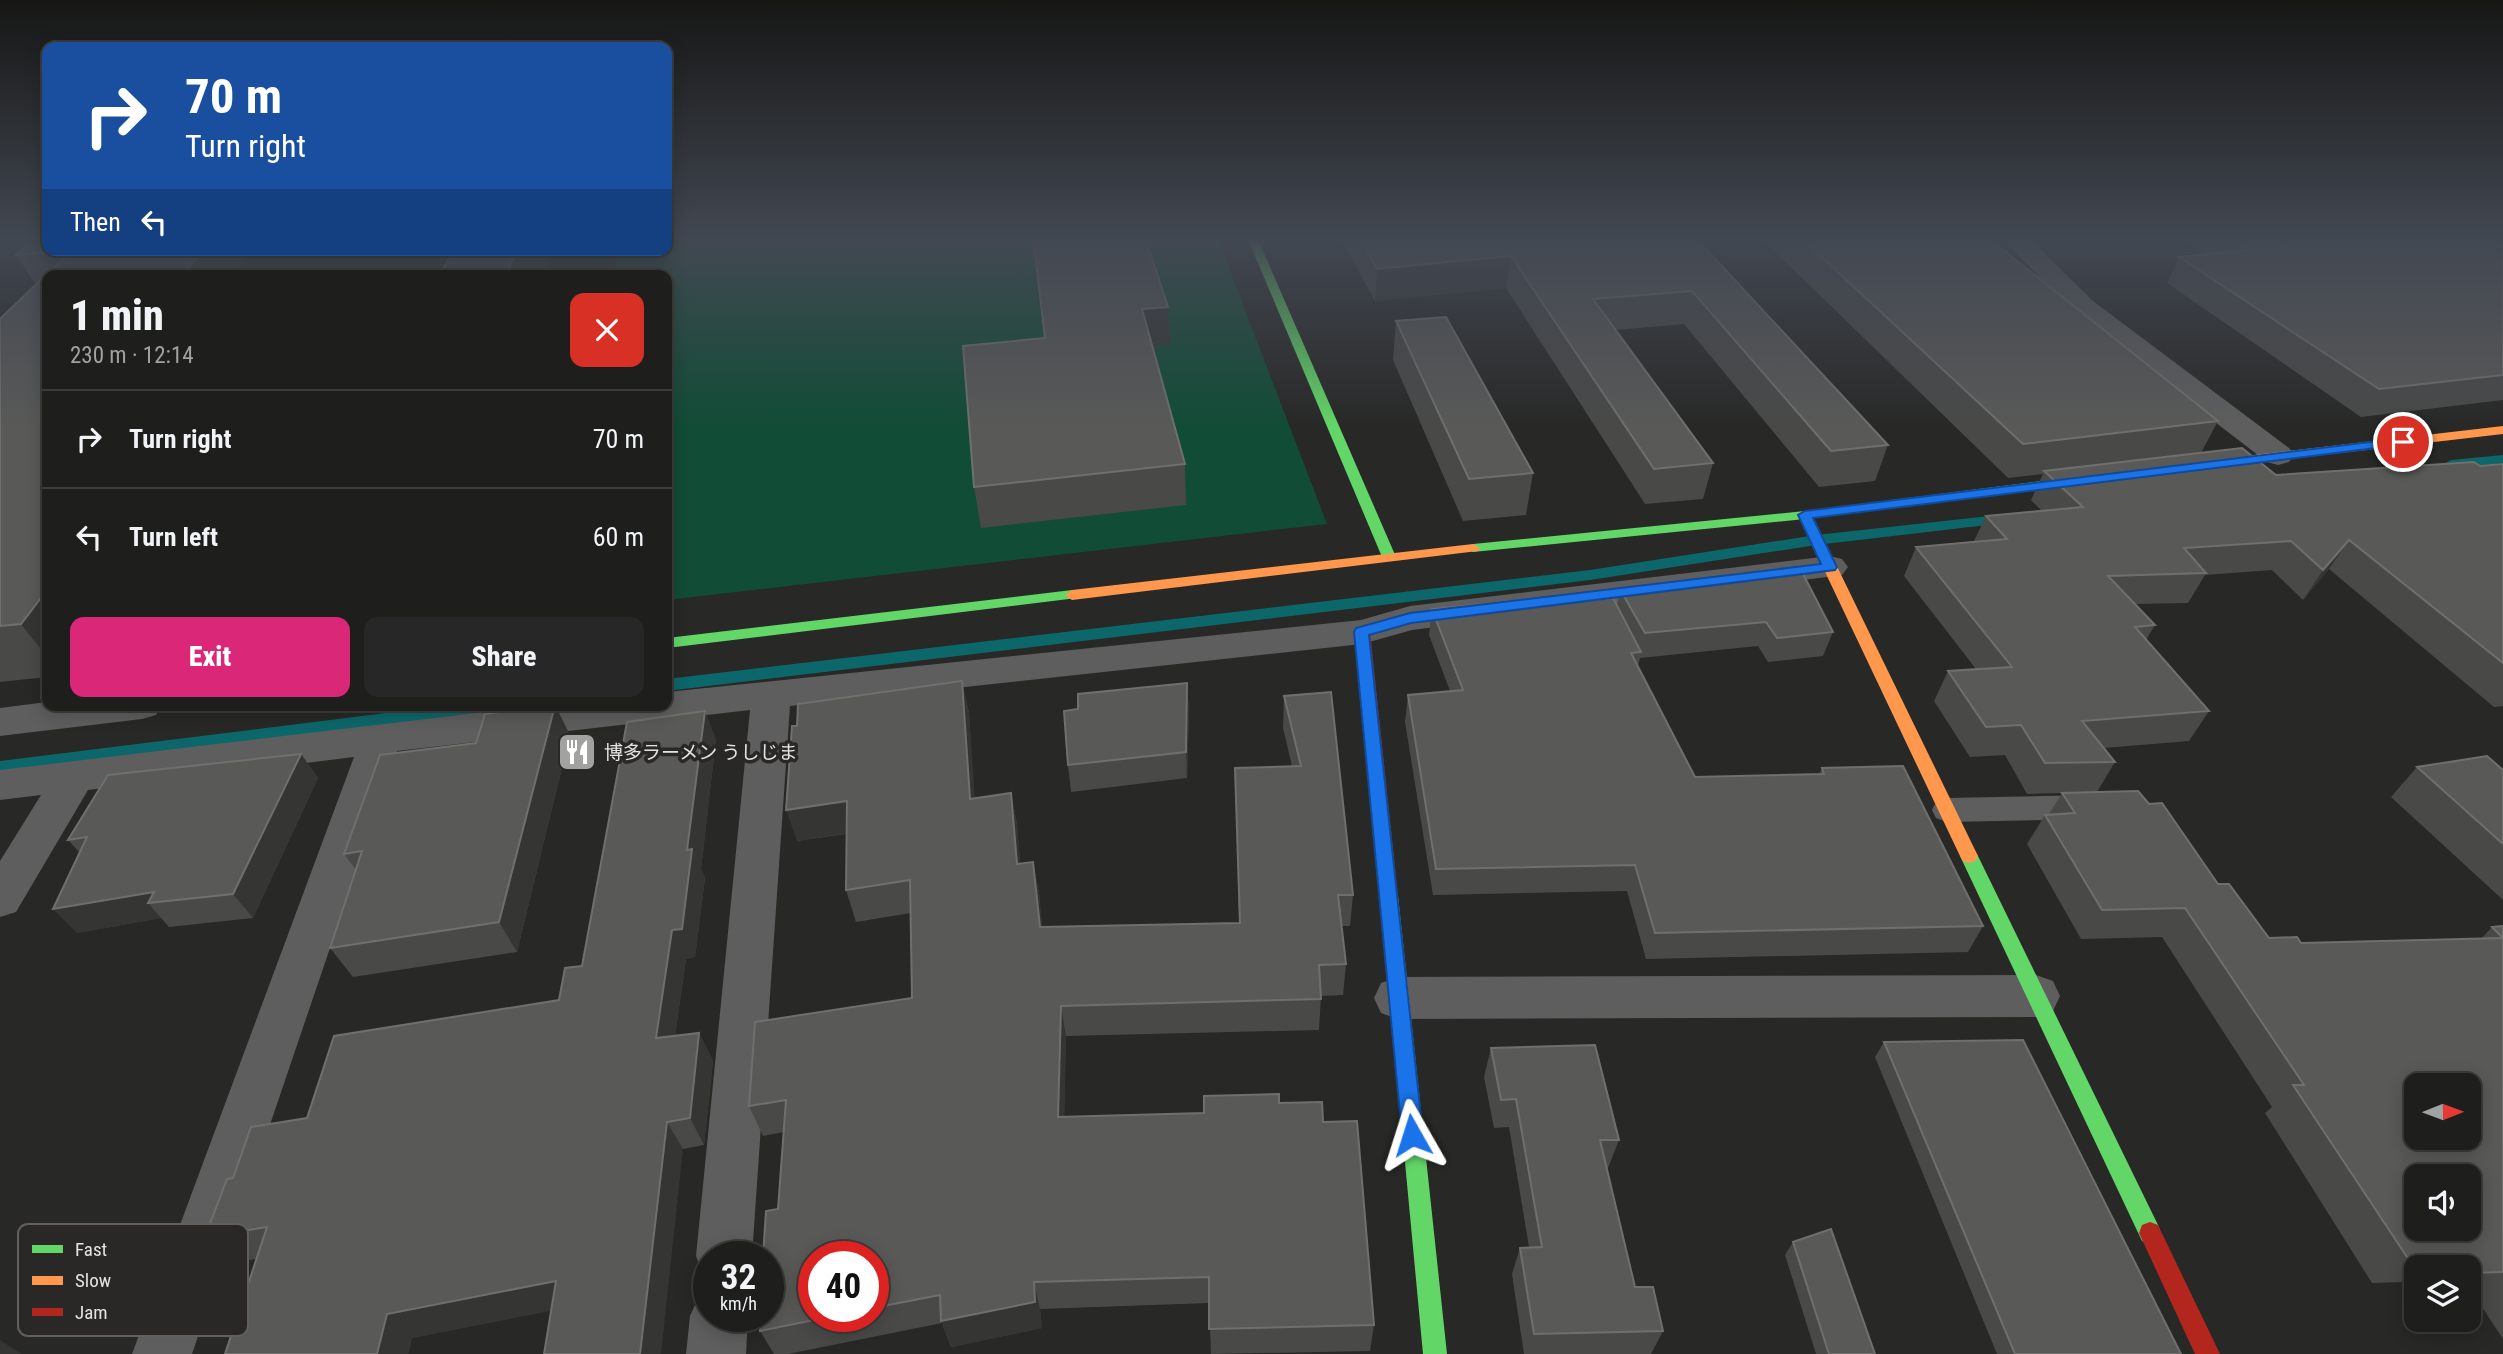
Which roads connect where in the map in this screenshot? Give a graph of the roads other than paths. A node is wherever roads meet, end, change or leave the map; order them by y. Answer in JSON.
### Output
{"nodes":[{"id":1,"x":1279,"y":300,"type":"edge"},
{"id":2,"x":2075,"y":300,"type":"edge"},
{"id":3,"x":2503,"y":430,"type":"edge"},
{"id":4,"x":2278,"y":456,"type":"junction"},
{"id":5,"x":2183,"y":467,"type":"edge"},
{"id":6,"x":2102,"y":478,"type":"edge"},
{"id":7,"x":1805,"y":515,"type":"junction"},
{"id":8,"x":1389,"y":558,"type":"junction"},
{"id":9,"x":1830,"y":567,"type":"junction"},
{"id":10,"x":1362,"y":632,"type":"junction"},
{"id":11,"x":672,"y":642,"type":"edge"},
{"id":12,"x":771,"y":696,"type":"junction"},
{"id":13,"x":672,"y":704,"type":"edge"},
{"id":14,"x":92,"y":711,"type":"edge"},
{"id":15,"x":588,"y":711,"type":"edge"},
{"id":16,"x":0,"y":722,"type":"edge"},
{"id":17,"x":381,"y":739,"type":"junction"},
{"id":18,"x":74,"y":777,"type":"junction"},
{"id":19,"x":0,"y":785,"type":"edge"},
{"id":20,"x":2123,"y":806,"type":"edge"},
{"id":21,"x":1947,"y":810,"type":"junction"},
{"id":22,"x":0,"y":899,"type":"edge"},
{"id":23,"x":2036,"y":996,"type":"junction"},
{"id":24,"x":1398,"y":998,"type":"junction"},
{"id":25,"x":208,"y":1224,"type":"edge"},
{"id":26,"x":725,"y":1241,"type":"edge"},
{"id":27,"x":718,"y":1332,"type":"edge"},
{"id":28,"x":168,"y":1336,"type":"edge"},
{"id":29,"x":162,"y":1354,"type":"edge"},
{"id":30,"x":716,"y":1354,"type":"edge"},
{"id":31,"x":1435,"y":1354,"type":"edge"},
{"id":32,"x":2208,"y":1354,"type":"edge"}],
"edges":[{"from":1,"to":8,"type":"street"},
{"from":2,"to":4,"type":"street"},
{"from":3,"to":4,"type":"street"},
{"from":4,"to":5,"type":"street"},
{"from":6,"to":7,"type":"street"},
{"from":7,"to":8,"type":"street"},
{"from":7,"to":9,"type":"street"},
{"from":8,"to":11,"type":"street"},
{"from":9,"to":10,"type":"street"},
{"from":9,"to":21,"type":"street"},
{"from":10,"to":12,"type":"street"},
{"from":10,"to":24,"type":"street"},
{"from":12,"to":13,"type":"street"},
{"from":12,"to":26,"type":"street"},
{"from":14,"to":16,"type":"street"},
{"from":15,"to":17,"type":"street"},
{"from":17,"to":18,"type":"street"},
{"from":17,"to":25,"type":"street"},
{"from":18,"to":19,"type":"street"},
{"from":18,"to":22,"type":"street"},
{"from":20,"to":21,"type":"lane"},
{"from":21,"to":23,"type":"street"},
{"from":23,"to":24,"type":"street"},
{"from":23,"to":32,"type":"street"},
{"from":24,"to":31,"type":"street"},
{"from":27,"to":30,"type":"street"},
{"from":28,"to":29,"type":"street"}]}
